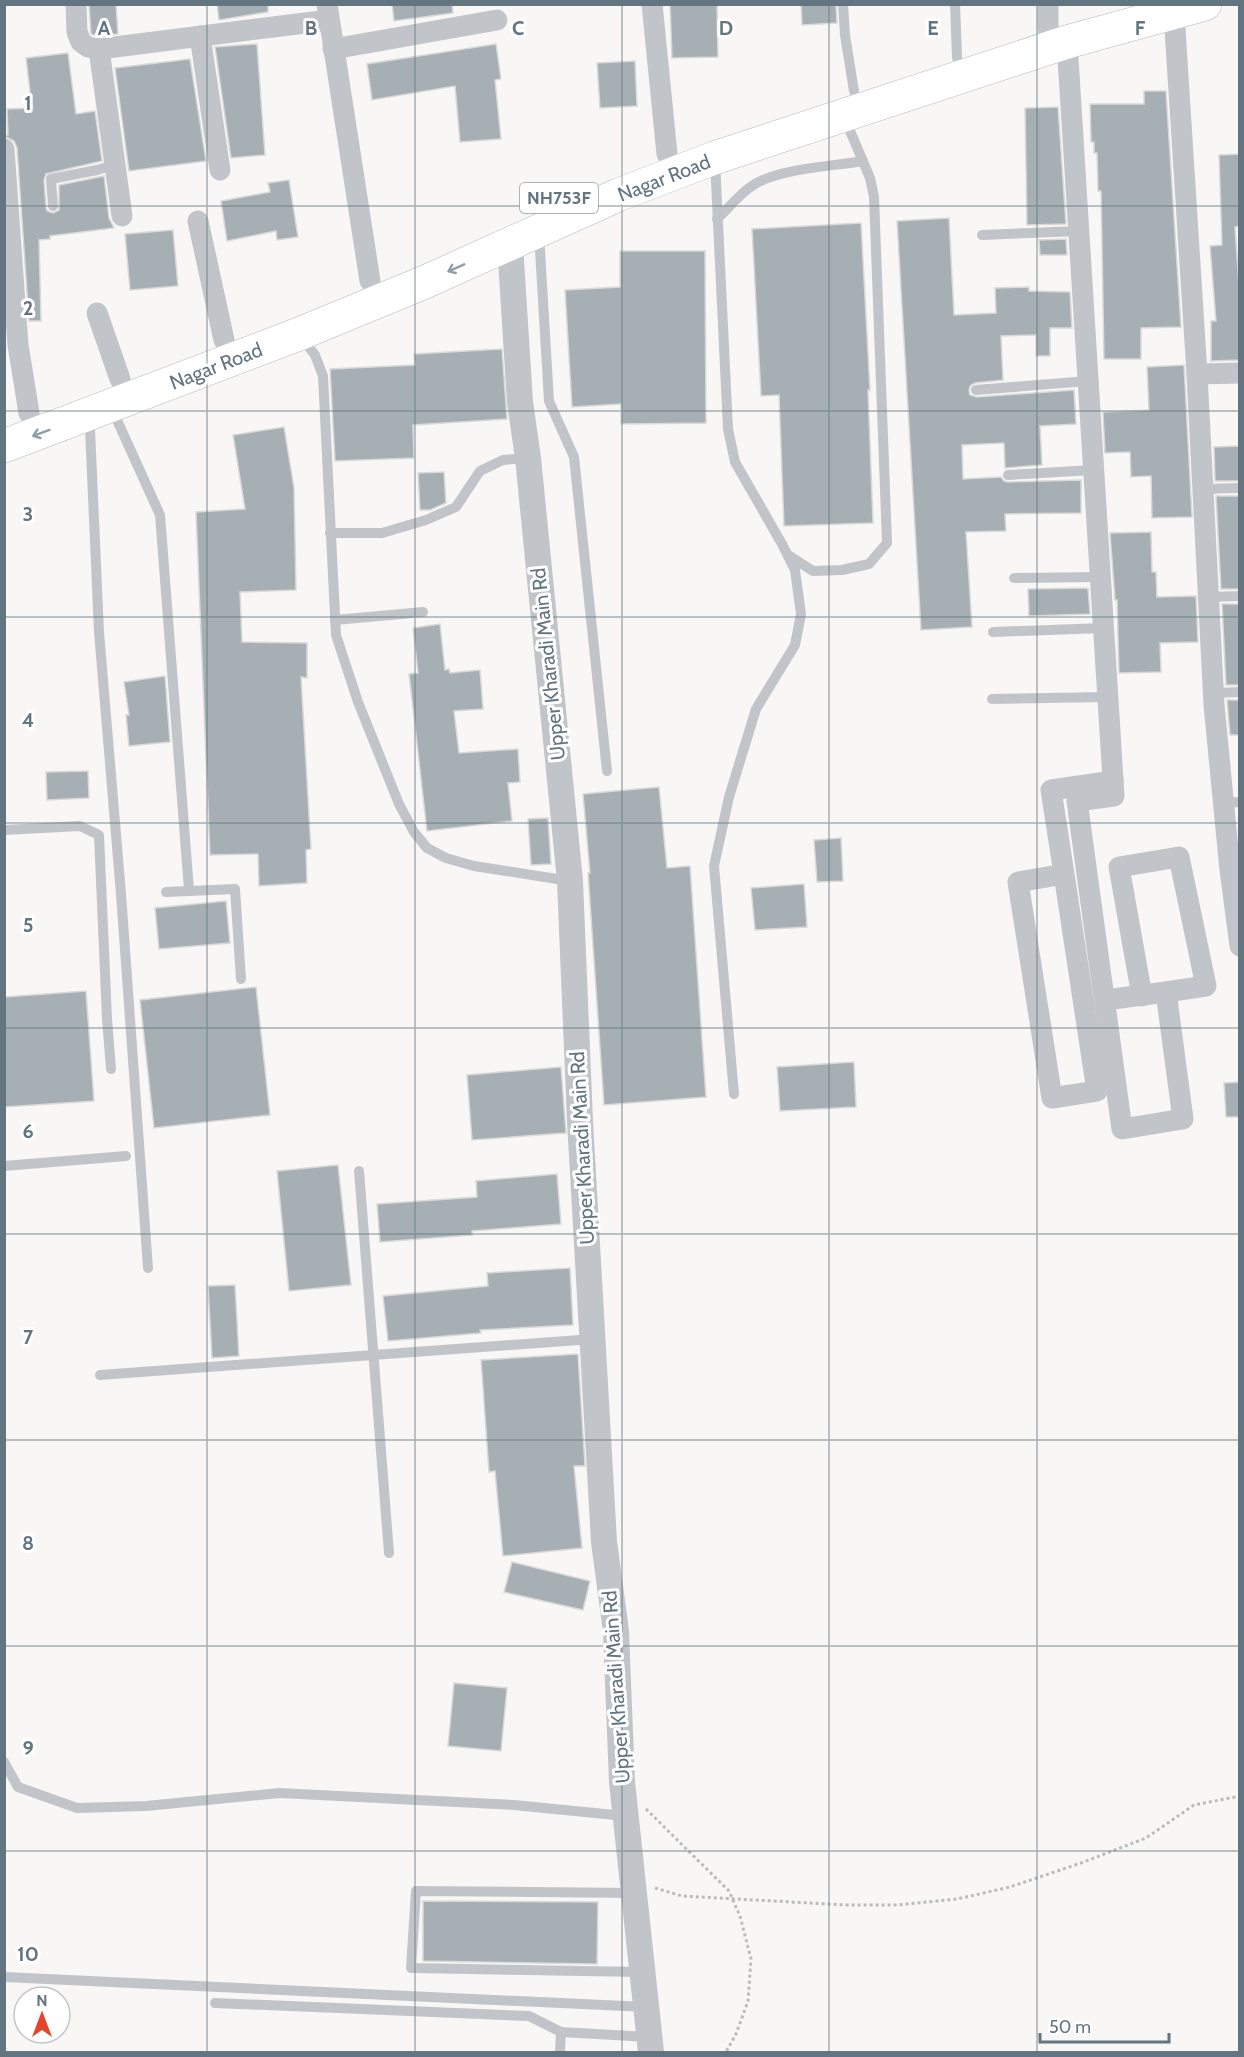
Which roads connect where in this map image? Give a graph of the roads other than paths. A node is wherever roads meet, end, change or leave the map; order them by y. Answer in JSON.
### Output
{"nodes":[{"id":1,"x":76,"y":4,"type":"edge"},
{"id":2,"x":652,"y":4,"type":"edge"},
{"id":3,"x":843,"y":4,"type":"edge"},
{"id":4,"x":955,"y":4,"type":"edge"},
{"id":5,"x":1125,"y":4,"type":"edge"},
{"id":6,"x":1205,"y":4,"type":"edge"},
{"id":7,"x":328,"y":12,"type":"edge"},
{"id":8,"x":1174,"y":13,"type":"junction"},
{"id":9,"x":497,"y":20,"type":"dead end"},
{"id":10,"x":1054,"y":25,"type":"edge"},
{"id":11,"x":200,"y":36,"type":"junction"},
{"id":12,"x":99,"y":49,"type":"junction"},
{"id":13,"x":333,"y":49,"type":"junction"},
{"id":14,"x":957,"y":58,"type":"junction"},
{"id":15,"x":849,"y":104,"type":"junction"},
{"id":16,"x":4,"y":149,"type":"edge"},
{"id":17,"x":667,"y":154,"type":"junction"},
{"id":18,"x":714,"y":158,"type":"junction"},
{"id":19,"x":863,"y":161,"type":"junction"},
{"id":20,"x":114,"y":165,"type":"junction"},
{"id":21,"x":220,"y":170,"type":"dead end"},
{"id":22,"x":53,"y":206,"type":"dead end"},
{"id":23,"x":122,"y":216,"type":"dead end"},
{"id":24,"x":717,"y":219,"type":"junction"},
{"id":25,"x":198,"y":221,"type":"dead end"},
{"id":26,"x":1079,"y":231,"type":"junction"},
{"id":27,"x":982,"y":235,"type":"dead end"},
{"id":28,"x":524,"y":237,"type":"junction"},
{"id":29,"x":370,"y":281,"type":"junction"},
{"id":30,"x":97,"y":313,"type":"dead end"},
{"id":31,"x":299,"y":334,"type":"junction"},
{"id":32,"x":224,"y":340,"type":"junction"},
{"id":33,"x":1239,"y":373,"type":"edge"},
{"id":34,"x":1197,"y":374,"type":"junction"},
{"id":35,"x":1088,"y":381,"type":"junction"},
{"id":36,"x":976,"y":390,"type":"dead end"},
{"id":37,"x":108,"y":399,"type":"junction"},
{"id":38,"x":17,"y":418,"type":"edge"},
{"id":39,"x":4,"y":446,"type":"edge"},
{"id":40,"x":528,"y":458,"type":"junction"},
{"id":41,"x":1093,"y":470,"type":"junction"},
{"id":42,"x":1008,"y":475,"type":"dead end"},
{"id":43,"x":1239,"y":488,"type":"edge"},
{"id":44,"x":1203,"y":489,"type":"junction"},
{"id":45,"x":330,"y":533,"type":"junction"},
{"id":46,"x":788,"y":555,"type":"junction"},
{"id":47,"x":1100,"y":577,"type":"junction"},
{"id":48,"x":1014,"y":578,"type":"dead end"},
{"id":49,"x":1239,"y":596,"type":"edge"},
{"id":50,"x":1208,"y":597,"type":"junction"},
{"id":51,"x":423,"y":612,"type":"dead end"},
{"id":52,"x":334,"y":620,"type":"junction"},
{"id":53,"x":1102,"y":628,"type":"junction"},
{"id":54,"x":993,"y":632,"type":"dead end"},
{"id":55,"x":1239,"y":692,"type":"edge"},
{"id":56,"x":1213,"y":693,"type":"junction"},
{"id":57,"x":1107,"y":697,"type":"junction"},
{"id":58,"x":992,"y":699,"type":"dead end"},
{"id":59,"x":608,"y":771,"type":"dead end"},
{"id":60,"x":1113,"y":781,"type":"junction"},
{"id":61,"x":1231,"y":802,"type":"edge"},
{"id":62,"x":4,"y":830,"type":"edge"},
{"id":63,"x":1064,"y":874,"type":"junction"},
{"id":64,"x":570,"y":881,"type":"junction"},
{"id":65,"x":189,"y":890,"type":"junction"},
{"id":66,"x":166,"y":892,"type":"dead end"},
{"id":67,"x":1239,"y":946,"type":"edge"},
{"id":68,"x":241,"y":979,"type":"dead end"},
{"id":69,"x":1166,"y":992,"type":"junction"},
{"id":70,"x":1142,"y":996,"type":"junction"},
{"id":71,"x":1105,"y":1000,"type":"junction"},
{"id":72,"x":111,"y":1069,"type":"dead end"},
{"id":73,"x":734,"y":1094,"type":"dead end"},
{"id":74,"x":126,"y":1156,"type":"dead end"},
{"id":75,"x":4,"y":1166,"type":"edge"},
{"id":76,"x":359,"y":1171,"type":"dead end"},
{"id":77,"x":148,"y":1268,"type":"dead end"},
{"id":78,"x":593,"y":1339,"type":"junction"},
{"id":79,"x":375,"y":1355,"type":"junction"},
{"id":80,"x":100,"y":1376,"type":"dead end"},
{"id":81,"x":389,"y":1553,"type":"dead end"},
{"id":82,"x":4,"y":1762,"type":"edge"},
{"id":83,"x":625,"y":1816,"type":"junction"},
{"id":84,"x":633,"y":1887,"type":"junction"},
{"id":85,"x":642,"y":1972,"type":"junction"},
{"id":86,"x":4,"y":1977,"type":"edge"},
{"id":87,"x":215,"y":2003,"type":"dead end"},
{"id":88,"x":646,"y":2007,"type":"junction"},
{"id":89,"x":561,"y":2032,"type":"junction"},
{"id":90,"x":650,"y":2045,"type":"edge"},
{"id":91,"x":560,"y":2052,"type":"edge"}],
"edges":[{"from":1,"to":12,"type":"street"},
{"from":2,"to":17,"type":"street"},
{"from":3,"to":15,"type":"lane"},
{"from":4,"to":14,"type":"lane"},
{"from":5,"to":10,"type":"highway","name":"Nagar Road","number":"NH753F"},
{"from":6,"to":8,"type":"highway","name":"Nagar Road","number":"NH753F"},
{"from":7,"to":11,"type":"street"},
{"from":7,"to":13,"type":"street"},
{"from":8,"to":10,"type":"highway","name":"Nagar Road","number":"NH753F"},
{"from":8,"to":34,"type":"street"},
{"from":9,"to":13,"type":"street"},
{"from":10,"to":14,"type":"highway","name":"Nagar Road","number":"NH753F"},
{"from":10,"to":15,"type":"highway","name":"Nagar Road","number":"NH753F"},
{"from":10,"to":26,"type":"street"},
{"from":11,"to":12,"type":"street"},
{"from":11,"to":21,"type":"street"},
{"from":12,"to":20,"type":"street"},
{"from":13,"to":29,"type":"street"},
{"from":14,"to":15,"type":"highway","name":"Nagar Road","number":"NH753F"},
{"from":15,"to":17,"type":"highway","name":"Nagar Road","number":"NH753F"},
{"from":15,"to":18,"type":"highway","name":"Nagar Road","number":"NH753F"},
{"from":15,"to":19,"type":"lane"},
{"from":16,"to":38,"type":"street"},
{"from":17,"to":29,"type":"highway","name":"Nagar Road","number":"NH753F"},
{"from":18,"to":24,"type":"lane"},
{"from":18,"to":28,"type":"highway","name":"Nagar Road","number":"NH753F"},
{"from":19,"to":24,"type":"lane"},
{"from":19,"to":46,"type":"lane"},
{"from":20,"to":22,"type":"lane"},
{"from":20,"to":23,"type":"street"},
{"from":24,"to":46,"type":"lane"},
{"from":25,"to":32,"type":"street"},
{"from":26,"to":27,"type":"lane"},
{"from":26,"to":35,"type":"street"},
{"from":28,"to":31,"type":"highway","name":"Nagar Road","number":"NH753F","one_way":true},
{"from":28,"to":40,"type":"street","name":"Upper Kharadi Main Rd"},
{"from":28,"to":59,"type":"lane"},
{"from":29,"to":32,"type":"highway","name":"Nagar Road","number":"NH753F"},
{"from":30,"to":37,"type":"street"},
{"from":31,"to":37,"type":"highway","name":"Nagar Road","number":"NH753F"},
{"from":31,"to":45,"type":"lane"},
{"from":32,"to":37,"type":"highway","name":"Nagar Road","number":"NH753F"},
{"from":33,"to":34,"type":"street"},
{"from":34,"to":44,"type":"street"},
{"from":35,"to":36,"type":"lane"},
{"from":35,"to":41,"type":"street"},
{"from":37,"to":38,"type":"highway","name":"Nagar Road","number":"NH753F"},
{"from":37,"to":39,"type":"highway","name":"Nagar Road","number":"NH753F","one_way":true},
{"from":37,"to":65,"type":"lane"},
{"from":37,"to":77,"type":"lane"},
{"from":40,"to":45,"type":"lane"},
{"from":40,"to":64,"type":"street","name":"Upper Kharadi Main Rd"},
{"from":41,"to":42,"type":"lane"},
{"from":41,"to":47,"type":"street"},
{"from":43,"to":44,"type":"lane"},
{"from":44,"to":50,"type":"street"},
{"from":45,"to":52,"type":"lane"},
{"from":46,"to":73,"type":"lane"},
{"from":47,"to":48,"type":"lane"},
{"from":47,"to":53,"type":"street"},
{"from":49,"to":50,"type":"lane"},
{"from":50,"to":56,"type":"street"},
{"from":51,"to":52,"type":"lane"},
{"from":52,"to":64,"type":"lane"},
{"from":53,"to":54,"type":"lane"},
{"from":53,"to":57,"type":"street"},
{"from":55,"to":56,"type":"lane"},
{"from":56,"to":61,"type":"street"},
{"from":57,"to":58,"type":"lane"},
{"from":57,"to":60,"type":"street"},
{"from":60,"to":63,"type":"street"},
{"from":60,"to":71,"type":"street"},
{"from":61,"to":67,"type":"street"},
{"from":62,"to":72,"type":"lane"},
{"from":63,"to":63,"type":"street"},
{"from":64,"to":78,"type":"street","name":"Upper Kharadi Main Rd"},
{"from":65,"to":66,"type":"lane"},
{"from":65,"to":68,"type":"lane"},
{"from":69,"to":70,"type":"street"},
{"from":69,"to":70,"type":"street"},
{"from":69,"to":71,"type":"street"},
{"from":70,"to":71,"type":"street"},
{"from":74,"to":75,"type":"lane"},
{"from":76,"to":79,"type":"lane"},
{"from":78,"to":79,"type":"lane"},
{"from":78,"to":83,"type":"street","name":"Upper Kharadi Main Rd"},
{"from":79,"to":80,"type":"lane"},
{"from":79,"to":81,"type":"lane"},
{"from":82,"to":83,"type":"lane"},
{"from":83,"to":84,"type":"street","name":"Upper Kharadi Main Rd"},
{"from":84,"to":85,"type":"street","name":"Upper Kharadi Main Rd"},
{"from":84,"to":85,"type":"lane"},
{"from":85,"to":88,"type":"street","name":"Upper Kharadi Main Rd"},
{"from":86,"to":88,"type":"lane"},
{"from":87,"to":89,"type":"lane"},
{"from":88,"to":90,"type":"street","name":"Upper Kharadi Main Rd"},
{"from":89,"to":90,"type":"lane"},
{"from":89,"to":91,"type":"lane"}]}
